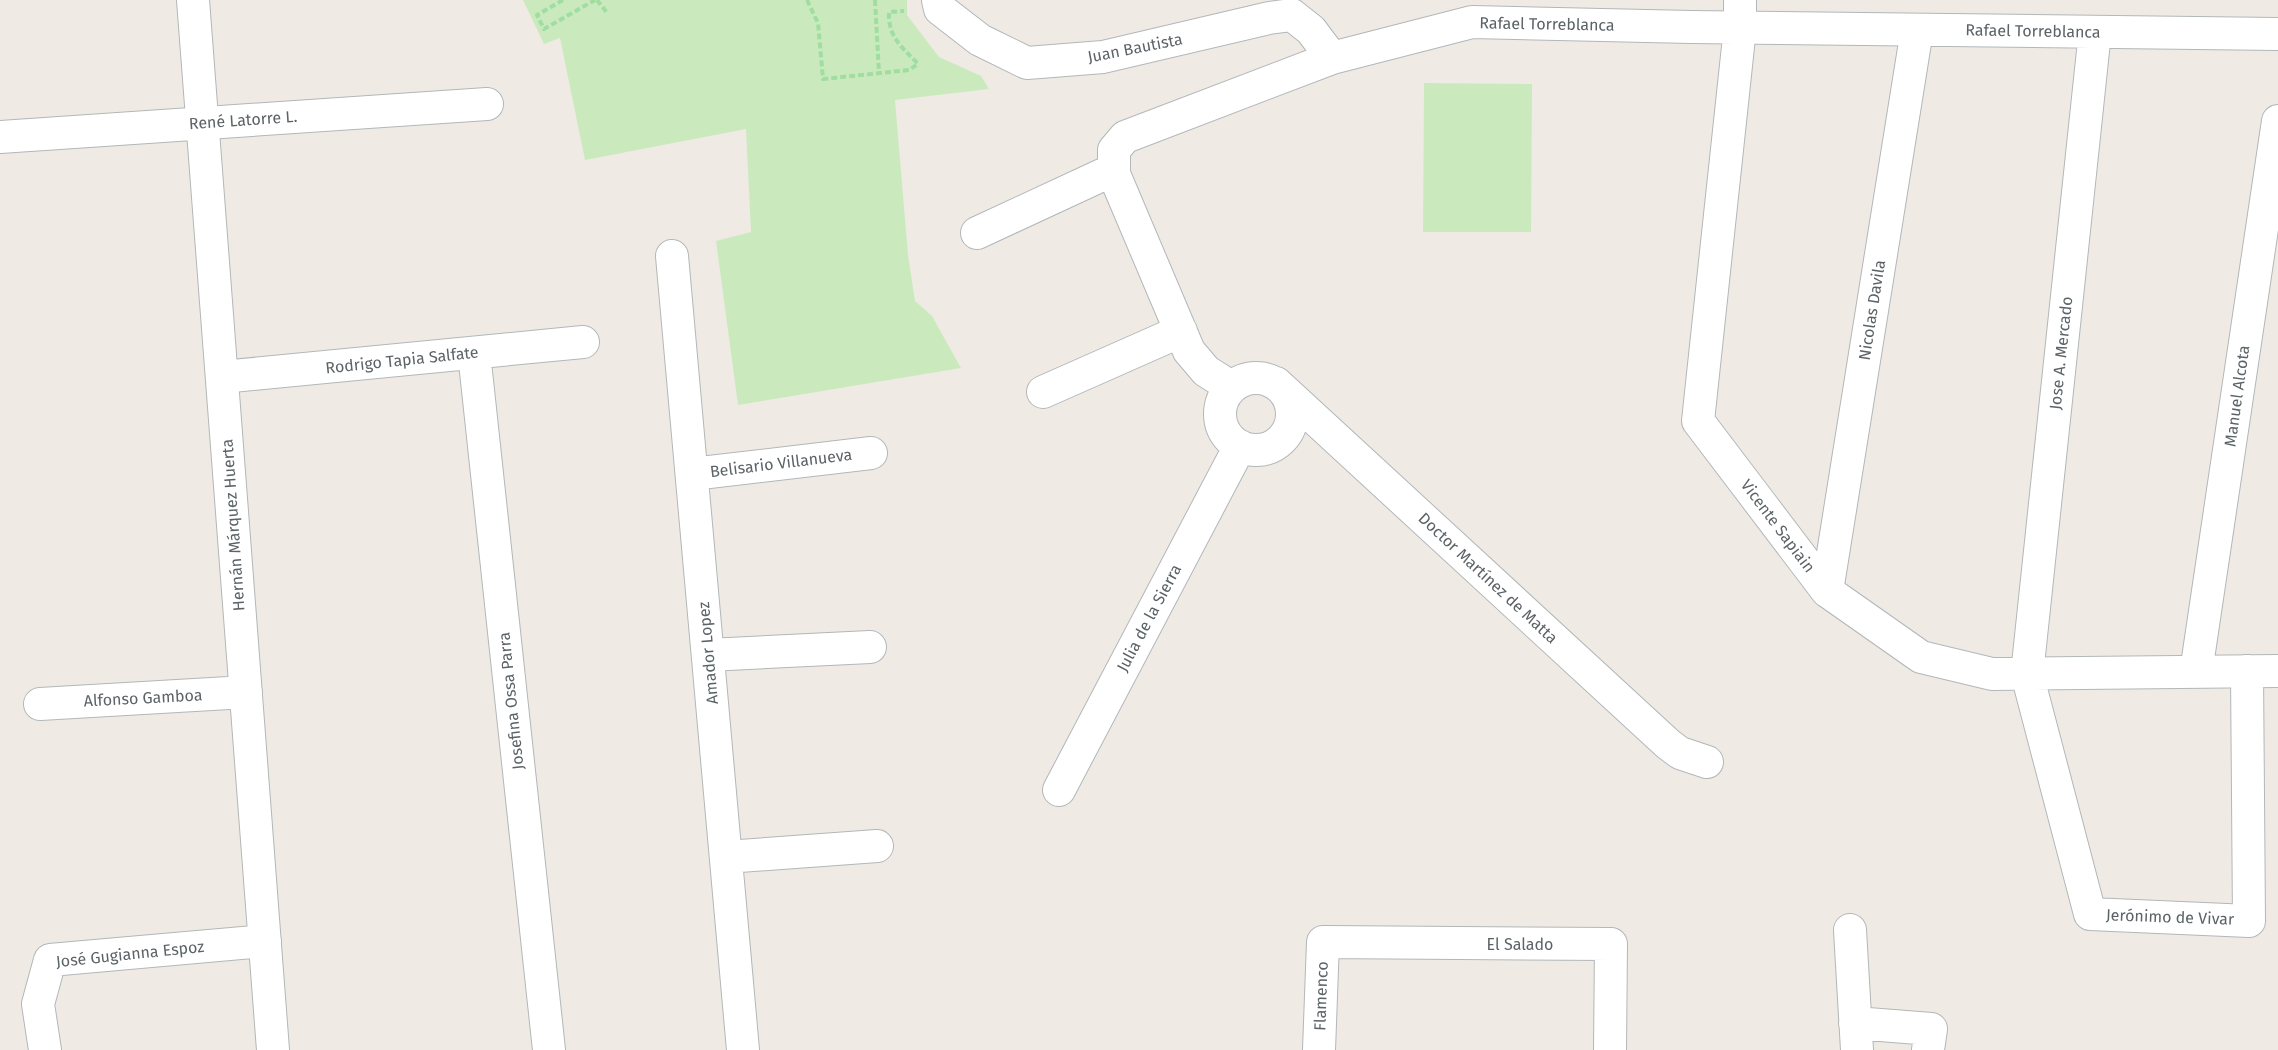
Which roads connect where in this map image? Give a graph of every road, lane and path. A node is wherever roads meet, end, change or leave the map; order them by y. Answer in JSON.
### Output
{"nodes":[{"id":1,"x":193,"y":0,"type":"edge"},
{"id":2,"x":563,"y":0,"type":"edge"},
{"id":3,"x":596,"y":0,"type":"edge"},
{"id":4,"x":807,"y":0,"type":"edge"},
{"id":5,"x":875,"y":0,"type":"edge"},
{"id":6,"x":939,"y":4,"type":"edge"},
{"id":7,"x":608,"y":14,"type":"dead end"},
{"id":8,"x":1740,"y":14,"type":"edge"},
{"id":9,"x":1917,"y":30,"type":"junction"},
{"id":10,"x":2095,"y":32,"type":"junction"},
{"id":11,"x":2278,"y":34,"type":"edge"},
{"id":12,"x":1332,"y":58,"type":"junction"},
{"id":13,"x":879,"y":73,"type":"junction"},
{"id":14,"x":487,"y":104,"type":"dead end"},
{"id":15,"x":2278,"y":120,"type":"edge"},
{"id":16,"x":202,"y":122,"type":"junction"},
{"id":17,"x":0,"y":137,"type":"edge"},
{"id":18,"x":1114,"y":174,"type":"junction"},
{"id":19,"x":977,"y":233,"type":"dead end"},
{"id":20,"x":672,"y":256,"type":"dead end"},
{"id":21,"x":1181,"y":331,"type":"junction"},
{"id":22,"x":583,"y":342,"type":"dead end"},
{"id":23,"x":474,"y":353,"type":"junction"},
{"id":24,"x":222,"y":377,"type":"junction"},
{"id":25,"x":1276,"y":383,"type":"junction"},
{"id":26,"x":1231,"y":387,"type":"junction"},
{"id":27,"x":1043,"y":392,"type":"dead end"},
{"id":28,"x":1240,"y":446,"type":"junction"},
{"id":29,"x":871,"y":453,"type":"dead end"},
{"id":30,"x":692,"y":474,"type":"junction"},
{"id":31,"x":1827,"y":591,"type":"junction"},
{"id":32,"x":870,"y":647,"type":"dead end"},
{"id":33,"x":708,"y":655,"type":"junction"},
{"id":34,"x":2247,"y":671,"type":"junction"},
{"id":35,"x":2278,"y":671,"type":"edge"},
{"id":36,"x":2196,"y":672,"type":"junction"},
{"id":37,"x":2027,"y":674,"type":"junction"},
{"id":38,"x":246,"y":692,"type":"junction"},
{"id":39,"x":40,"y":704,"type":"dead end"},
{"id":40,"x":1707,"y":762,"type":"dead end"},
{"id":41,"x":1059,"y":790,"type":"dead end"},
{"id":42,"x":877,"y":846,"type":"dead end"},
{"id":43,"x":726,"y":857,"type":"junction"},
{"id":44,"x":1850,"y":930,"type":"dead end"},
{"id":45,"x":265,"y":941,"type":"junction"},
{"id":46,"x":1323,"y":942,"type":"joint"},
{"id":47,"x":1856,"y":1036,"type":"edge"},
{"id":48,"x":45,"y":1050,"type":"edge"},
{"id":49,"x":273,"y":1050,"type":"edge"},
{"id":50,"x":549,"y":1050,"type":"edge"},
{"id":51,"x":743,"y":1050,"type":"edge"},
{"id":52,"x":1319,"y":1050,"type":"edge"},
{"id":53,"x":1610,"y":1050,"type":"edge"},
{"id":54,"x":1928,"y":1050,"type":"edge"}],
"edges":[{"from":1,"to":16,"type":"street","name":"Hernán Márquez Huerta"},
{"from":2,"to":3,"type":"path"},
{"from":3,"to":7,"type":"path"},
{"from":4,"to":13,"type":"path"},
{"from":5,"to":13,"type":"path"},
{"from":6,"to":12,"type":"street","name":"Juan Bautista"},
{"from":6,"to":13,"type":"path"},
{"from":8,"to":9,"type":"street","name":"Rafael Torreblanca"},
{"from":8,"to":12,"type":"street","name":"Rafael Torreblanca"},
{"from":8,"to":31,"type":"street","name":"Vicente Sapiain"},
{"from":9,"to":10,"type":"street","name":"Rafael Torreblanca"},
{"from":9,"to":31,"type":"street","name":"Nicolas Davila"},
{"from":10,"to":11,"type":"street","name":"Rafael Torreblanca"},
{"from":10,"to":37,"type":"street","name":"Jose A. Mercado"},
{"from":12,"to":18,"type":"street","name":"Rafael Torreblanca"},
{"from":14,"to":16,"type":"street","name":"René Latorre L."},
{"from":15,"to":36,"type":"street","name":"Manuel Alcota"},
{"from":16,"to":17,"type":"street","name":"René Latorre L."},
{"from":16,"to":24,"type":"street","name":"Hernán Márquez Huerta"},
{"from":18,"to":19,"type":"street"},
{"from":18,"to":21,"type":"street"},
{"from":20,"to":30,"type":"street","name":"Amador Lopez"},
{"from":21,"to":26,"type":"street"},
{"from":21,"to":27,"type":"street"},
{"from":22,"to":23,"type":"street","name":"Rodrigo Tapia Salfate"},
{"from":23,"to":24,"type":"street","name":"Rodrigo Tapia Salfate"},
{"from":23,"to":50,"type":"street","name":"Josefina Ossa Parra"},
{"from":24,"to":38,"type":"street","name":"Hernán Márquez Huerta"},
{"from":25,"to":26,"type":"street"},
{"from":25,"to":28,"type":"street"},
{"from":25,"to":40,"type":"street","name":"Doctor Martínez de Matta"},
{"from":26,"to":28,"type":"street"},
{"from":28,"to":41,"type":"street","name":"Julia de la Sierra"},
{"from":29,"to":30,"type":"street","name":"Belisario Villanueva"},
{"from":30,"to":33,"type":"street","name":"Amador Lopez"},
{"from":31,"to":37,"type":"street","name":"Vicente Sapiain"},
{"from":32,"to":33,"type":"street"},
{"from":33,"to":43,"type":"street","name":"Amador Lopez"},
{"from":34,"to":35,"type":"street","name":"Vicente Sapiain"},
{"from":34,"to":36,"type":"street","name":"Vicente Sapiain"},
{"from":34,"to":37,"type":"street","name":"Jerónimo de Vivar"},
{"from":36,"to":37,"type":"street","name":"Vicente Sapiain"},
{"from":38,"to":39,"type":"street","name":"Alfonso Gamboa"},
{"from":38,"to":45,"type":"street","name":"Hernán Márquez Huerta"},
{"from":42,"to":43,"type":"street"},
{"from":43,"to":51,"type":"street","name":"Amador Lopez"},
{"from":44,"to":47,"type":"street"},
{"from":45,"to":48,"type":"street","name":"José Gugianna Espoz"},
{"from":45,"to":49,"type":"street","name":"Hernán Márquez Huerta"},
{"from":46,"to":52,"type":"street","name":"Flamenco"},
{"from":46,"to":53,"type":"street","name":"El Salado"},
{"from":47,"to":54,"type":"street"}]}
